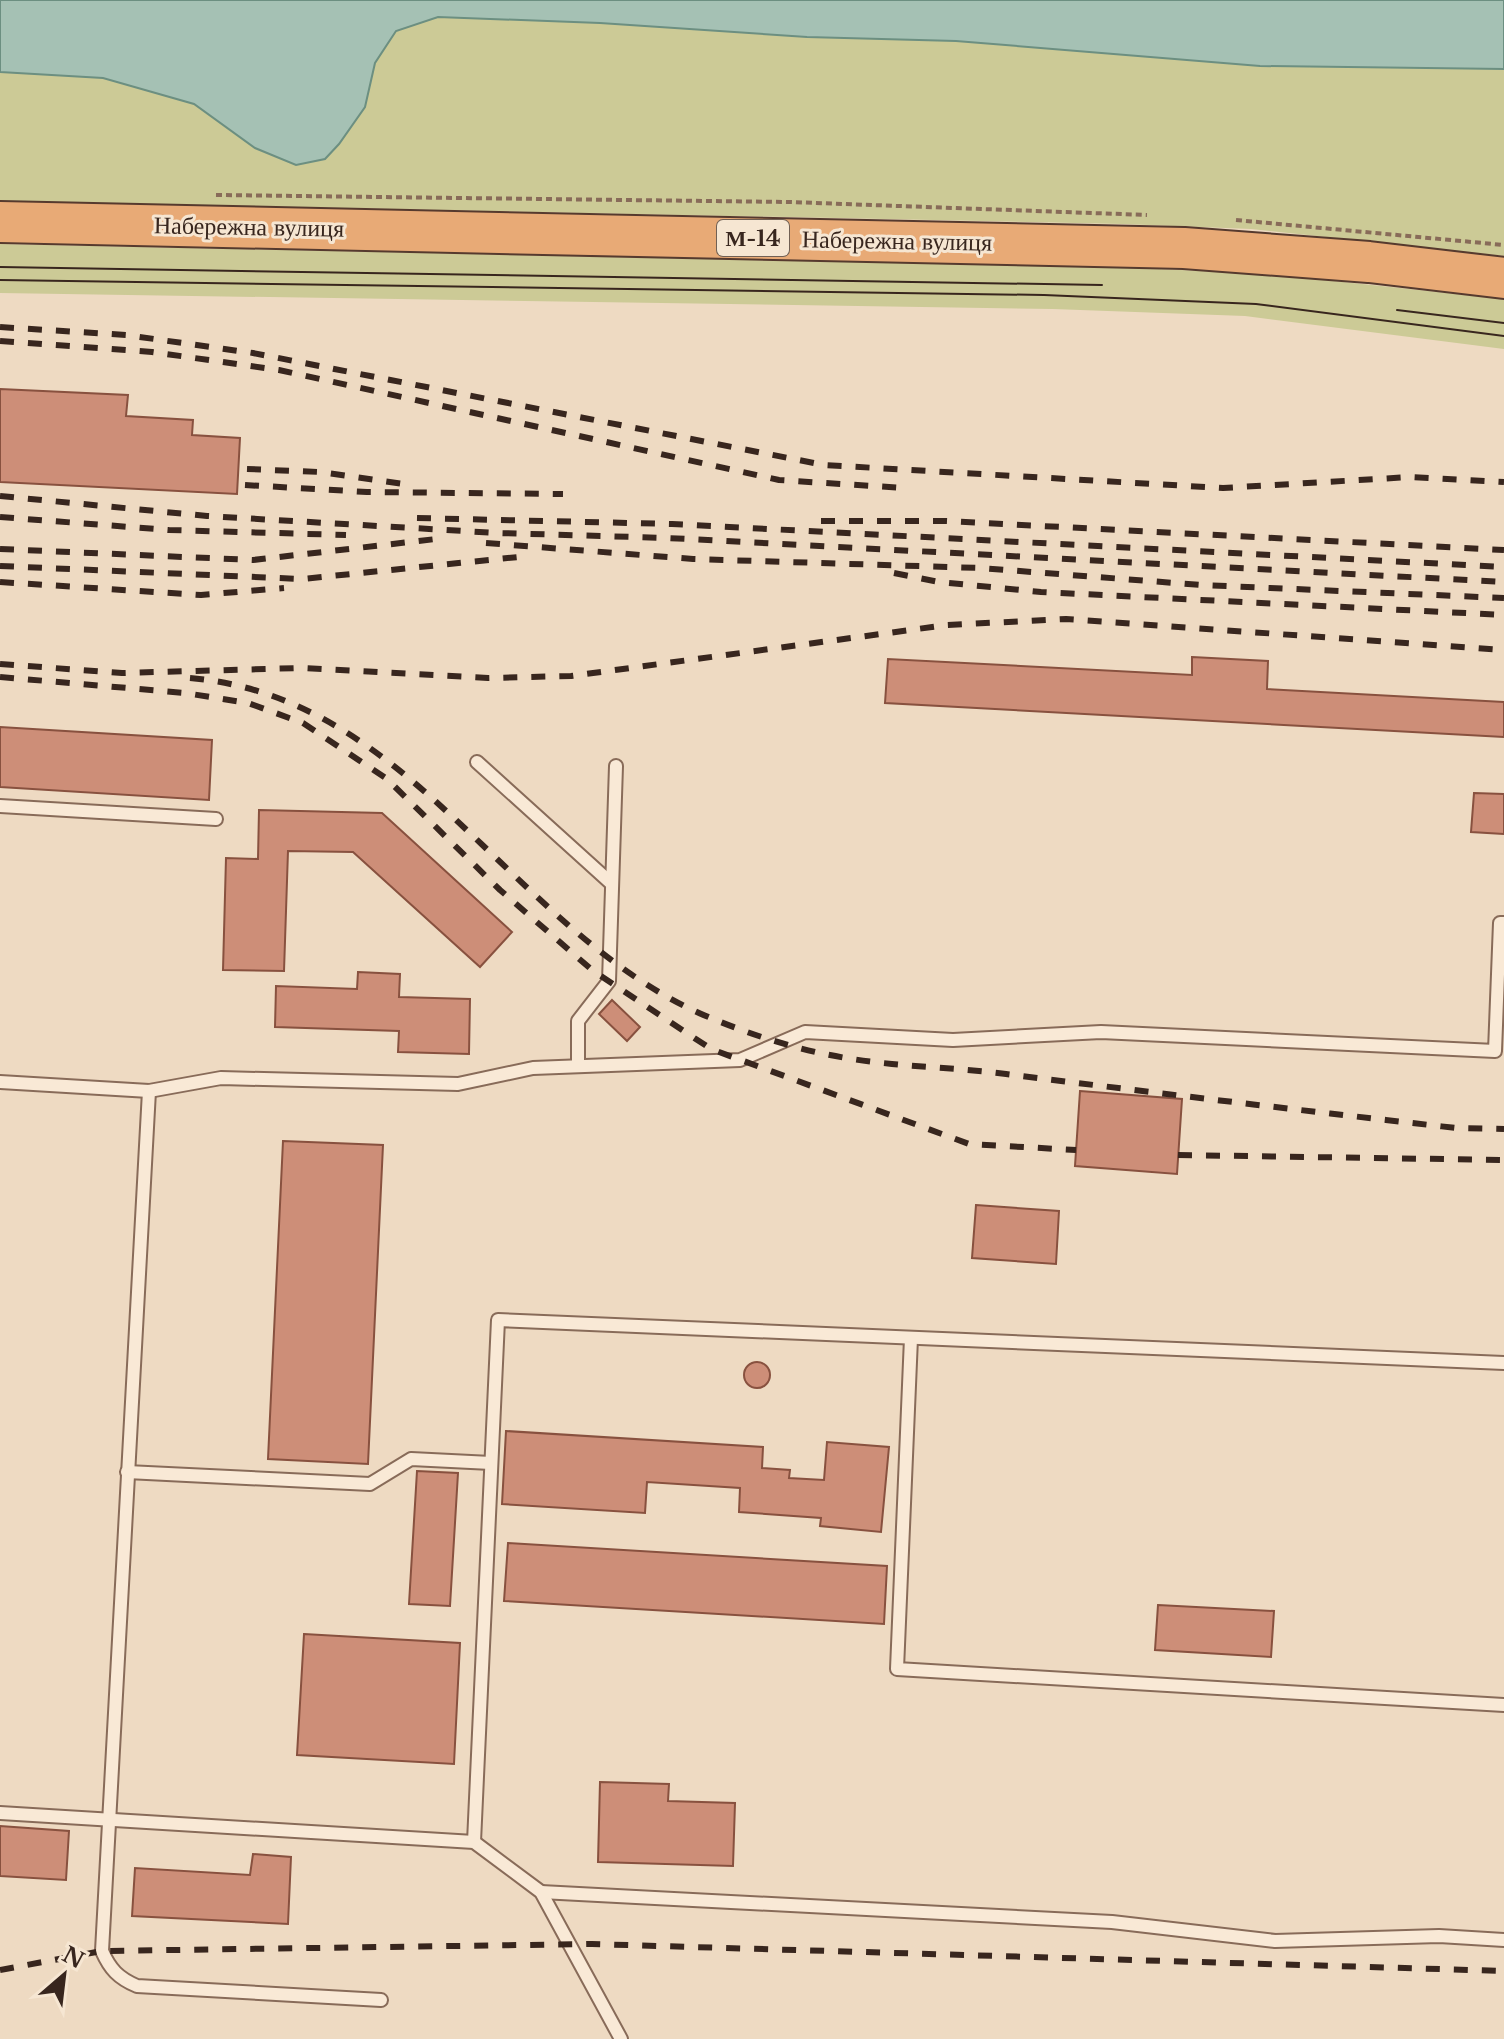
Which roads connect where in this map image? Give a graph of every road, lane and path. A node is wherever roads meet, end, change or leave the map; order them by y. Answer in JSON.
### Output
{"nodes":[{"id":1,"x":0,"y":222,"type":"edge"},
{"id":2,"x":1504,"y":278,"type":"edge"},
{"id":3,"x":477,"y":762,"type":"dead end"},
{"id":4,"x":616,"y":766,"type":"dead end"},
{"id":5,"x":0,"y":806,"type":"edge"},
{"id":6,"x":216,"y":819,"type":"dead end"},
{"id":7,"x":612,"y":884,"type":"junction"},
{"id":8,"x":1504,"y":923,"type":"edge"},
{"id":9,"x":578,"y":1066,"type":"junction"},
{"id":10,"x":0,"y":1082,"type":"edge"},
{"id":11,"x":149,"y":1091,"type":"junction"},
{"id":12,"x":911,"y":1338,"type":"junction"},
{"id":13,"x":1504,"y":1363,"type":"edge"},
{"id":14,"x":491,"y":1463,"type":"junction"},
{"id":15,"x":127,"y":1472,"type":"junction"},
{"id":16,"x":1504,"y":1705,"type":"edge"},
{"id":17,"x":0,"y":1813,"type":"edge"},
{"id":18,"x":108,"y":1819,"type":"junction"},
{"id":19,"x":474,"y":1842,"type":"junction"},
{"id":20,"x":541,"y":1892,"type":"junction"},
{"id":21,"x":1504,"y":1940,"type":"edge"},
{"id":22,"x":381,"y":2000,"type":"dead end"},
{"id":23,"x":621,"y":2039,"type":"edge"}],
"edges":[{"from":1,"to":2,"type":"highway","name":"Набережна вулиця","number":"М-14"},
{"from":3,"to":7,"type":"lane"},
{"from":4,"to":7,"type":"lane"},
{"from":5,"to":6,"type":"lane"},
{"from":7,"to":9,"type":"lane"},
{"from":8,"to":9,"type":"lane"},
{"from":9,"to":11,"type":"lane"},
{"from":10,"to":11,"type":"lane"},
{"from":11,"to":15,"type":"lane"},
{"from":12,"to":13,"type":"lane"},
{"from":12,"to":14,"type":"lane"},
{"from":12,"to":16,"type":"lane"},
{"from":14,"to":15,"type":"lane"},
{"from":14,"to":19,"type":"lane"},
{"from":15,"to":18,"type":"lane"},
{"from":17,"to":18,"type":"lane"},
{"from":18,"to":19,"type":"lane"},
{"from":18,"to":22,"type":"lane"},
{"from":19,"to":20,"type":"lane"},
{"from":20,"to":21,"type":"lane"},
{"from":20,"to":23,"type":"lane"}]}
